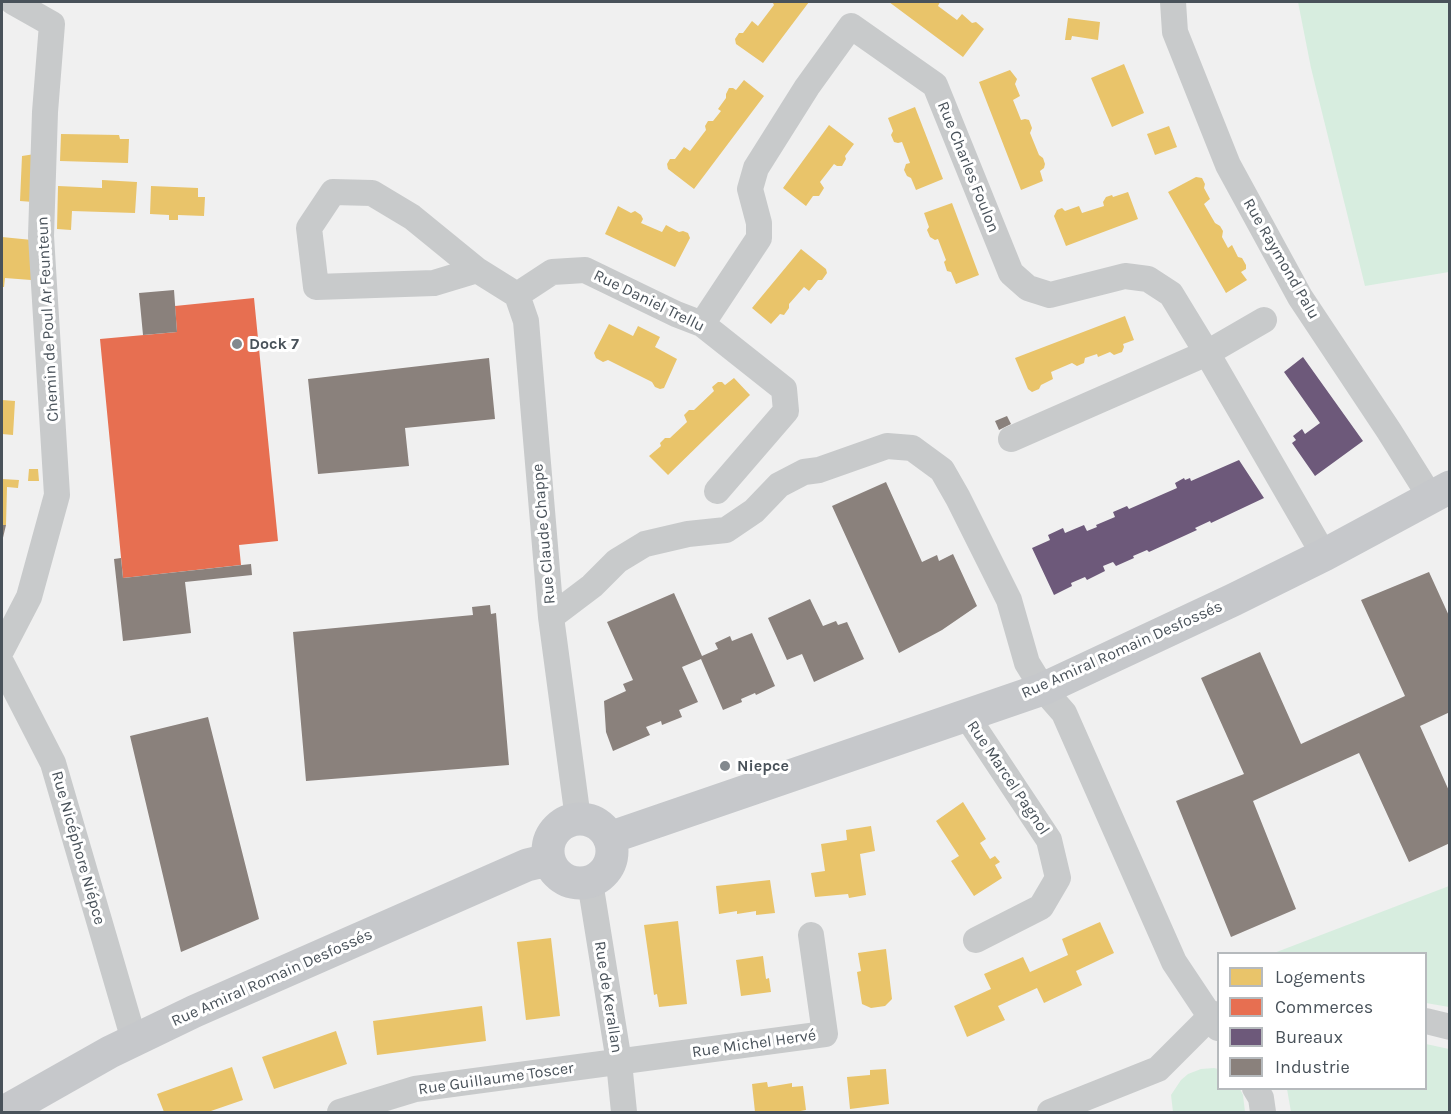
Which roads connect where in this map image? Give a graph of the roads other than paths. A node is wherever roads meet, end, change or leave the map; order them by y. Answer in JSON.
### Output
{"nodes":[{"id":1,"x":13,"y":2,"type":"edge"},
{"id":2,"x":1173,"y":2,"type":"edge"},
{"id":3,"x":477,"y":270,"type":"junction"},
{"id":4,"x":517,"y":295,"type":"junction"},
{"id":5,"x":1264,"y":320,"type":"dead end"},
{"id":6,"x":702,"y":324,"type":"junction"},
{"id":7,"x":1207,"y":353,"type":"junction"},
{"id":8,"x":1011,"y":439,"type":"dead end"},
{"id":9,"x":717,"y":492,"type":"dead end"},
{"id":10,"x":1440,"y":493,"type":"edge"},
{"id":11,"x":1324,"y":555,"type":"junction"},
{"id":12,"x":551,"y":617,"type":"junction"},
{"id":13,"x":2,"y":649,"type":"edge"},
{"id":14,"x":2,"y":664,"type":"edge"},
{"id":15,"x":1043,"y":688,"type":"junction"},
{"id":16,"x":966,"y":715,"type":"junction"},
{"id":17,"x":578,"y":819,"type":"junction"},
{"id":18,"x":609,"y":838,"type":"junction"},
{"id":19,"x":548,"y":860,"type":"junction"},
{"id":20,"x":590,"y":882,"type":"junction"},
{"id":21,"x":811,"y":935,"type":"dead end"},
{"id":22,"x":976,"y":940,"type":"dead end"},
{"id":23,"x":1216,"y":1019,"type":"edge"},
{"id":24,"x":1427,"y":1022,"type":"edge"},
{"id":25,"x":1449,"y":1027,"type":"edge"},
{"id":26,"x":134,"y":1040,"type":"junction"},
{"id":27,"x":619,"y":1062,"type":"junction"},
{"id":28,"x":1256,"y":1090,"type":"edge"},
{"id":29,"x":4,"y":1113,"type":"edge"},
{"id":30,"x":340,"y":1113,"type":"edge"},
{"id":31,"x":624,"y":1113,"type":"edge"},
{"id":32,"x":1050,"y":1113,"type":"edge"},
{"id":33,"x":1263,"y":1113,"type":"edge"}],
"edges":[{"from":1,"to":13,"type":"street","name":"Chemin de Poul Ar Feunteun"},
{"from":2,"to":10,"type":"street","name":"Rue Raymond Palu"},
{"from":3,"to":3,"type":"street"},
{"from":3,"to":4,"type":"street"},
{"from":4,"to":6,"type":"street","name":"Rue Daniel Trellu"},
{"from":4,"to":12,"type":"street","name":"Rue Claude Chappe"},
{"from":5,"to":7,"type":"street"},
{"from":6,"to":7,"type":"street","name":"Rue Charles Foulon"},
{"from":6,"to":9,"type":"street","name":"Rue Daniel Trellu"},
{"from":7,"to":8,"type":"street"},
{"from":7,"to":11,"type":"street","name":"Rue Charles Foulon"},
{"from":10,"to":11,"type":"main road","name":"Rue Amiral Romain Desfossés"},
{"from":11,"to":15,"type":"main road","name":"Rue Amiral Romain Desfossés"},
{"from":12,"to":15,"type":"street"},
{"from":12,"to":17,"type":"street","name":"Rue Claude Chappe"},
{"from":14,"to":26,"type":"street","name":"Rue Nicéphore Niépce"},
{"from":15,"to":16,"type":"main road","name":"Rue Amiral Romain Desfossés"},
{"from":15,"to":23,"type":"street"},
{"from":16,"to":18,"type":"main road","name":"Rue Amiral Romain Desfossés"},
{"from":16,"to":22,"type":"street","name":"Rue Marcel Pagnol"},
{"from":17,"to":18,"type":"main road"},
{"from":17,"to":19,"type":"main road"},
{"from":18,"to":20,"type":"main road"},
{"from":19,"to":20,"type":"main road"},
{"from":19,"to":26,"type":"main road","name":"Rue Amiral Romain Desfossés"},
{"from":20,"to":27,"type":"street","name":"Rue de Kerallan"},
{"from":21,"to":27,"type":"street","name":"Rue Michel Hervé"},
{"from":23,"to":32,"type":"street"},
{"from":24,"to":25,"type":"street"},
{"from":26,"to":29,"type":"main road","name":"Rue Amiral Romain Desfossés"},
{"from":27,"to":30,"type":"street","name":"Rue Guillaume Toscer"},
{"from":27,"to":31,"type":"street","name":"Rue de Kerallan"},
{"from":28,"to":33,"type":"street"}]}
